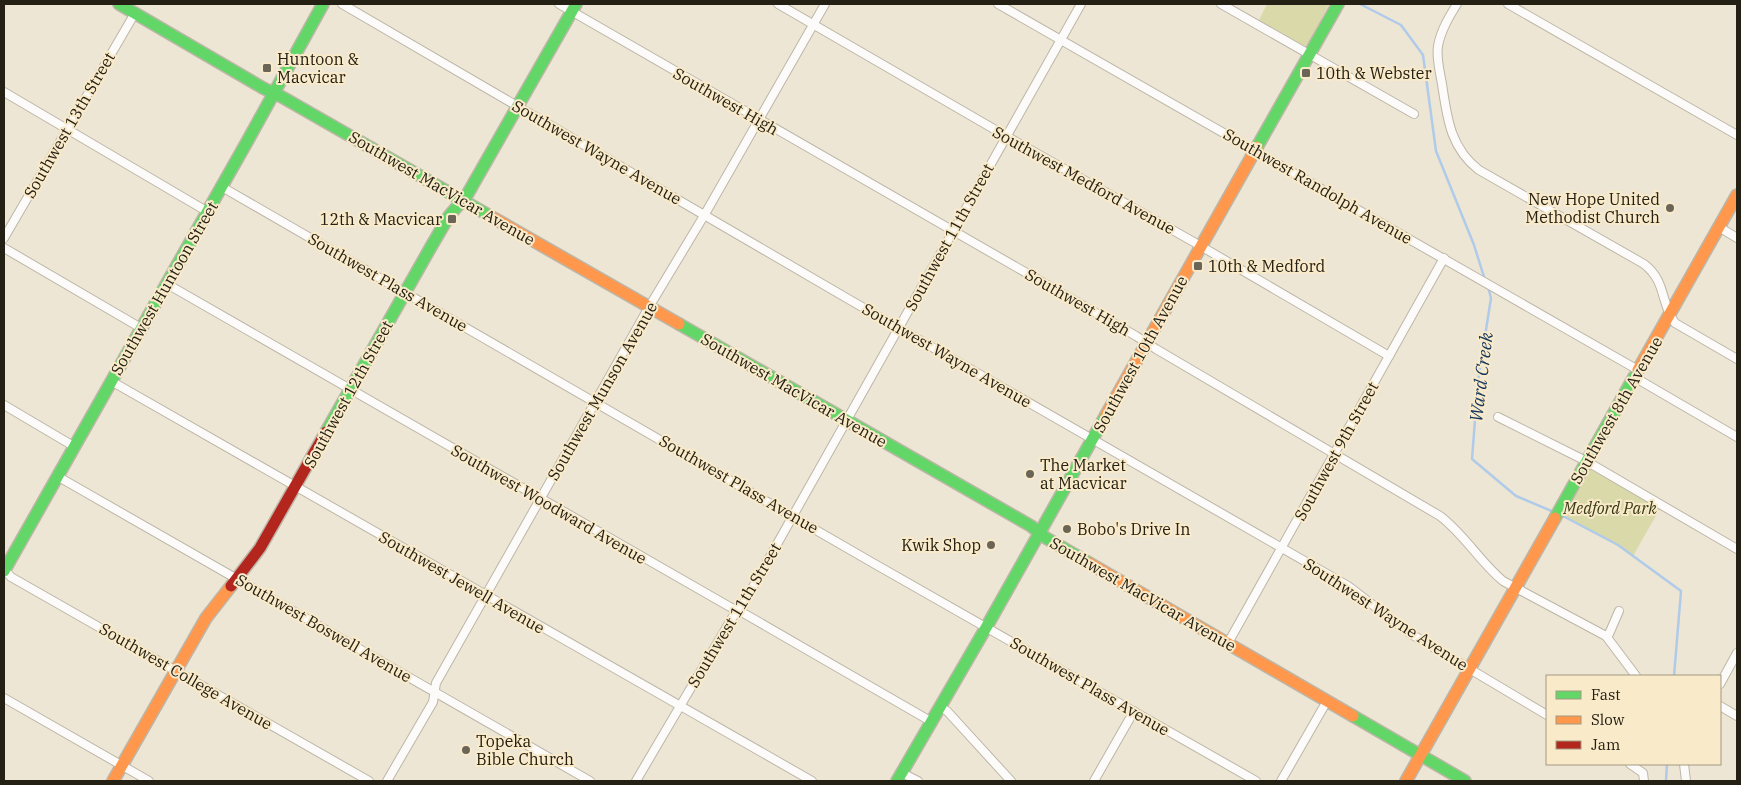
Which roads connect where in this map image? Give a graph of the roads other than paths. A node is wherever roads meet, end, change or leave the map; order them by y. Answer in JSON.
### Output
{"nodes":[{"id":1,"x":120,"y":4,"type":"edge"},
{"id":2,"x":324,"y":4,"type":"edge"},
{"id":3,"x":342,"y":4,"type":"edge"},
{"id":4,"x":559,"y":4,"type":"edge"},
{"id":5,"x":778,"y":4,"type":"edge"},
{"id":6,"x":824,"y":4,"type":"edge"},
{"id":7,"x":998,"y":4,"type":"edge"},
{"id":8,"x":1081,"y":4,"type":"edge"},
{"id":9,"x":1221,"y":4,"type":"edge"},
{"id":10,"x":1457,"y":4,"type":"edge"},
{"id":11,"x":1508,"y":4,"type":"edge"},
{"id":12,"x":1336,"y":6,"type":"edge"},
{"id":13,"x":574,"y":7,"type":"edge"},
{"id":14,"x":136,"y":13,"type":"junction"},
{"id":15,"x":813,"y":24,"type":"junction"},
{"id":16,"x":1060,"y":40,"type":"junction"},
{"id":17,"x":1309,"y":54,"type":"junction"},
{"id":18,"x":4,"y":92,"type":"edge"},
{"id":19,"x":274,"y":93,"type":"junction"},
{"id":20,"x":517,"y":106,"type":"junction"},
{"id":21,"x":1414,"y":114,"type":"dead end"},
{"id":22,"x":758,"y":120,"type":"junction"},
{"id":23,"x":67,"y":129,"type":"junction"},
{"id":24,"x":1737,"y":135,"type":"edge"},
{"id":25,"x":1006,"y":136,"type":"junction"},
{"id":26,"x":1255,"y":150,"type":"junction"},
{"id":27,"x":222,"y":187,"type":"junction"},
{"id":28,"x":1737,"y":195,"type":"edge"},
{"id":29,"x":462,"y":200,"type":"junction"},
{"id":30,"x":208,"y":212,"type":"junction"},
{"id":31,"x":705,"y":214,"type":"junction"},
{"id":32,"x":1719,"y":227,"type":"junction"},
{"id":33,"x":952,"y":231,"type":"junction"},
{"id":34,"x":4,"y":238,"type":"edge"},
{"id":35,"x":1737,"y":238,"type":"edge"},
{"id":36,"x":1201,"y":247,"type":"junction"},
{"id":37,"x":4,"y":248,"type":"edge"},
{"id":38,"x":1444,"y":258,"type":"junction"},
{"id":39,"x":167,"y":284,"type":"junction"},
{"id":40,"x":405,"y":292,"type":"junction"},
{"id":41,"x":649,"y":307,"type":"junction"},
{"id":42,"x":1670,"y":314,"type":"junction"},
{"id":43,"x":898,"y":327,"type":"junction"},
{"id":44,"x":142,"y":328,"type":"junction"},
{"id":45,"x":1146,"y":343,"type":"junction"},
{"id":46,"x":1389,"y":356,"type":"junction"},
{"id":47,"x":1737,"y":359,"type":"edge"},
{"id":48,"x":1636,"y":374,"type":"junction"},
{"id":49,"x":111,"y":382,"type":"junction"},
{"id":50,"x":350,"y":390,"type":"junction"},
{"id":51,"x":595,"y":402,"type":"junction"},
{"id":52,"x":4,"y":405,"type":"edge"},
{"id":53,"x":1498,"y":417,"type":"dead end"},
{"id":54,"x":846,"y":420,"type":"junction"},
{"id":55,"x":1737,"y":437,"type":"edge"},
{"id":56,"x":1093,"y":438,"type":"junction"},
{"id":57,"x":74,"y":447,"type":"junction"},
{"id":58,"x":1335,"y":453,"type":"junction"},
{"id":59,"x":1586,"y":461,"type":"junction"},
{"id":60,"x":58,"y":476,"type":"junction"},
{"id":61,"x":296,"y":486,"type":"junction"},
{"id":62,"x":540,"y":499,"type":"junction"},
{"id":63,"x":792,"y":515,"type":"junction"},
{"id":64,"x":1040,"y":533,"type":"junction"},
{"id":65,"x":1282,"y":547,"type":"junction"},
{"id":66,"x":1737,"y":549,"type":"edge"},
{"id":67,"x":4,"y":570,"type":"edge"},
{"id":68,"x":237,"y":578,"type":"junction"},
{"id":69,"x":1515,"y":588,"type":"junction"},
{"id":70,"x":486,"y":596,"type":"junction"},
{"id":71,"x":738,"y":611,"type":"junction"},
{"id":72,"x":1619,"y":611,"type":"dead end"},
{"id":73,"x":987,"y":626,"type":"junction"},
{"id":74,"x":1606,"y":636,"type":"junction"},
{"id":75,"x":1228,"y":643,"type":"junction"},
{"id":76,"x":1737,"y":653,"type":"edge"},
{"id":77,"x":1470,"y":669,"type":"junction"},
{"id":78,"x":176,"y":670,"type":"junction"},
{"id":79,"x":1635,"y":675,"type":"edge"},
{"id":80,"x":1721,"y":682,"type":"edge"},
{"id":81,"x":434,"y":692,"type":"junction"},
{"id":82,"x":4,"y":698,"type":"edge"},
{"id":83,"x":1327,"y":701,"type":"junction"},
{"id":84,"x":680,"y":706,"type":"junction"},
{"id":85,"x":940,"y":707,"type":"junction"},
{"id":86,"x":1721,"y":707,"type":"edge"},
{"id":87,"x":1134,"y":711,"type":"junction"},
{"id":88,"x":1546,"y":714,"type":"edge"},
{"id":89,"x":1737,"y":716,"type":"edge"},
{"id":90,"x":932,"y":722,"type":"junction"},
{"id":91,"x":1420,"y":756,"type":"junction"},
{"id":92,"x":1632,"y":765,"type":"edge"},
{"id":93,"x":1684,"y":765,"type":"edge"},
{"id":94,"x":122,"y":766,"type":"junction"},
{"id":95,"x":900,"y":777,"type":"edge"},
{"id":96,"x":1644,"y":779,"type":"edge"},
{"id":97,"x":1686,"y":780,"type":"edge"},
{"id":98,"x":113,"y":781,"type":"edge"},
{"id":99,"x":149,"y":781,"type":"edge"},
{"id":100,"x":369,"y":781,"type":"edge"},
{"id":101,"x":388,"y":781,"type":"edge"},
{"id":102,"x":590,"y":781,"type":"edge"},
{"id":103,"x":636,"y":781,"type":"edge"},
{"id":104,"x":812,"y":781,"type":"edge"},
{"id":105,"x":918,"y":781,"type":"edge"},
{"id":106,"x":1011,"y":781,"type":"edge"},
{"id":107,"x":1094,"y":781,"type":"edge"},
{"id":108,"x":1256,"y":781,"type":"edge"},
{"id":109,"x":1281,"y":781,"type":"edge"},
{"id":110,"x":1406,"y":781,"type":"edge"},
{"id":111,"x":1465,"y":781,"type":"edge"}],
"edges":[{"from":1,"to":14,"type":"main road","name":"Southwest MacVicar Avenue"},
{"from":2,"to":19,"type":"main road","name":"Southwest Huntoon Street"},
{"from":3,"to":20,"type":"street","name":"Southwest Wayne Avenue"},
{"from":4,"to":13,"type":"street","name":"Southwest High"},
{"from":5,"to":15,"type":"street","name":"Southwest Medford Avenue"},
{"from":6,"to":15,"type":"street","name":"Southwest Munson Avenue"},
{"from":7,"to":16,"type":"street","name":"Southwest Randolph Avenue"},
{"from":8,"to":16,"type":"street","name":"Southwest 11th Street"},
{"from":9,"to":17,"type":"street"},
{"from":10,"to":42,"type":"street"},
{"from":11,"to":24,"type":"street"},
{"from":12,"to":17,"type":"main road","name":"Southwest 10th Avenue"},
{"from":13,"to":20,"type":"main road","name":"Southwest 12th Street"},
{"from":13,"to":22,"type":"street","name":"Southwest High"},
{"from":14,"to":19,"type":"main road","name":"Southwest MacVicar Avenue"},
{"from":14,"to":23,"type":"street","name":"Southwest 13th Street"},
{"from":15,"to":22,"type":"street","name":"Southwest Munson Avenue"},
{"from":15,"to":25,"type":"street","name":"Southwest Medford Avenue"},
{"from":16,"to":25,"type":"street","name":"Southwest 11th Street"},
{"from":16,"to":26,"type":"street","name":"Southwest Randolph Avenue"},
{"from":17,"to":21,"type":"street"},
{"from":17,"to":26,"type":"main road","name":"Southwest 10th Avenue"},
{"from":18,"to":23,"type":"street"},
{"from":19,"to":27,"type":"main road","name":"Southwest Huntoon Street"},
{"from":19,"to":29,"type":"main road","name":"Southwest MacVicar Avenue"},
{"from":20,"to":29,"type":"main road","name":"Southwest 12th Street"},
{"from":20,"to":31,"type":"street","name":"Southwest Wayne Avenue"},
{"from":22,"to":31,"type":"street","name":"Southwest Munson Avenue"},
{"from":22,"to":33,"type":"street","name":"Southwest High"},
{"from":23,"to":30,"type":"street"},
{"from":23,"to":34,"type":"street","name":"Southwest 13th Street"},
{"from":25,"to":33,"type":"street","name":"Southwest 11th Street"},
{"from":25,"to":36,"type":"street","name":"Southwest Medford Avenue"},
{"from":26,"to":36,"type":"main road","name":"Southwest 10th Avenue"},
{"from":26,"to":38,"type":"street","name":"Southwest Randolph Avenue"},
{"from":27,"to":30,"type":"main road","name":"Southwest Huntoon Street"},
{"from":27,"to":40,"type":"street","name":"Southwest Plass Avenue"},
{"from":28,"to":32,"type":"main road","name":"Southwest 8th Avenue"},
{"from":29,"to":40,"type":"main road","name":"Southwest 12th Street"},
{"from":29,"to":41,"type":"main road","name":"Southwest MacVicar Avenue"},
{"from":30,"to":39,"type":"main road","name":"Southwest Huntoon Street"},
{"from":31,"to":41,"type":"street","name":"Southwest Munson Avenue"},
{"from":31,"to":43,"type":"street","name":"Southwest Wayne Avenue"},
{"from":32,"to":35,"type":"street"},
{"from":32,"to":42,"type":"main road","name":"Southwest 8th Avenue"},
{"from":33,"to":43,"type":"street","name":"Southwest 11th Street"},
{"from":33,"to":45,"type":"street","name":"Southwest High"},
{"from":36,"to":45,"type":"main road","name":"Southwest 10th Avenue"},
{"from":36,"to":46,"type":"street","name":"Southwest Medford Avenue"},
{"from":37,"to":44,"type":"street"},
{"from":38,"to":46,"type":"street","name":"Southwest 9th Street"},
{"from":38,"to":48,"type":"street","name":"Southwest Randolph Avenue"},
{"from":39,"to":44,"type":"main road","name":"Southwest Huntoon Street"},
{"from":39,"to":50,"type":"street","name":"Southwest Woodward Avenue"},
{"from":40,"to":50,"type":"main road","name":"Southwest 12th Street"},
{"from":40,"to":51,"type":"street","name":"Southwest Plass Avenue"},
{"from":41,"to":51,"type":"street","name":"Southwest Munson Avenue"},
{"from":41,"to":54,"type":"main road","name":"Southwest MacVicar Avenue"},
{"from":42,"to":47,"type":"street"},
{"from":42,"to":48,"type":"main road","name":"Southwest 8th Avenue"},
{"from":43,"to":54,"type":"street","name":"Southwest 11th Street"},
{"from":43,"to":56,"type":"street","name":"Southwest Wayne Avenue"},
{"from":44,"to":49,"type":"main road","name":"Southwest Huntoon Street"},
{"from":45,"to":56,"type":"main road","name":"Southwest 10th Avenue"},
{"from":45,"to":58,"type":"street","name":"Southwest High"},
{"from":46,"to":58,"type":"street","name":"Southwest 9th Street"},
{"from":48,"to":55,"type":"street","name":"Southwest Randolph Avenue"},
{"from":48,"to":59,"type":"main road","name":"Southwest 8th Avenue"},
{"from":49,"to":57,"type":"main road","name":"Southwest Huntoon Street"},
{"from":49,"to":61,"type":"street","name":"Southwest Jewell Avenue"},
{"from":50,"to":61,"type":"main road","name":"Southwest 12th Street"},
{"from":50,"to":62,"type":"street","name":"Southwest Woodward Avenue"},
{"from":51,"to":62,"type":"street","name":"Southwest Munson Avenue"},
{"from":51,"to":63,"type":"street","name":"Southwest Plass Avenue"},
{"from":52,"to":57,"type":"street"},
{"from":53,"to":59,"type":"street"},
{"from":54,"to":63,"type":"street","name":"Southwest 11th Street"},
{"from":54,"to":64,"type":"main road","name":"Southwest MacVicar Avenue"},
{"from":56,"to":64,"type":"main road","name":"Southwest 10th Avenue"},
{"from":56,"to":65,"type":"street","name":"Southwest Wayne Avenue"},
{"from":57,"to":60,"type":"main road","name":"Southwest Huntoon Street"},
{"from":58,"to":65,"type":"street","name":"Southwest 9th Street"},
{"from":58,"to":69,"type":"street","name":"Southwest High"},
{"from":59,"to":66,"type":"street"},
{"from":59,"to":69,"type":"main road","name":"Southwest 8th Avenue"},
{"from":60,"to":67,"type":"main road","name":"Southwest Huntoon Street"},
{"from":60,"to":68,"type":"street","name":"Southwest Boswell Avenue"},
{"from":61,"to":68,"type":"main road","name":"Southwest 12th Street"},
{"from":61,"to":70,"type":"street","name":"Southwest Jewell Avenue"},
{"from":62,"to":70,"type":"street","name":"Southwest Munson Avenue"},
{"from":62,"to":71,"type":"street","name":"Southwest Woodward Avenue"},
{"from":63,"to":71,"type":"street","name":"Southwest 11th Street"},
{"from":63,"to":73,"type":"street","name":"Southwest Plass Avenue"},
{"from":64,"to":73,"type":"main road","name":"Southwest 10th Avenue"},
{"from":64,"to":75,"type":"main road","name":"Southwest MacVicar Avenue"},
{"from":65,"to":75,"type":"street","name":"Southwest 9th Street"},
{"from":65,"to":77,"type":"street","name":"Southwest Wayne Avenue"},
{"from":67,"to":78,"type":"street","name":"Southwest College Avenue"},
{"from":68,"to":78,"type":"main road","name":"Southwest 12th Street"},
{"from":68,"to":81,"type":"street","name":"Southwest Boswell Avenue"},
{"from":69,"to":74,"type":"street","name":"Southwest High"},
{"from":69,"to":77,"type":"main road","name":"Southwest 8th Avenue"},
{"from":70,"to":81,"type":"street","name":"Southwest Munson Avenue"},
{"from":70,"to":84,"type":"street","name":"Southwest Jewell Avenue"},
{"from":71,"to":84,"type":"street","name":"Southwest 11th Street"},
{"from":71,"to":90,"type":"street","name":"Southwest Woodward Avenue"},
{"from":72,"to":74,"type":"street"},
{"from":73,"to":85,"type":"main road","name":"Southwest 10th Avenue"},
{"from":73,"to":87,"type":"street","name":"Southwest Plass Avenue"},
{"from":74,"to":79,"type":"street"},
{"from":75,"to":83,"type":"main road","name":"Southwest MacVicar Avenue"},
{"from":76,"to":80,"type":"street"},
{"from":77,"to":88,"type":"street","name":"Southwest Wayne Avenue"},
{"from":77,"to":91,"type":"main road","name":"Southwest 8th Avenue"},
{"from":78,"to":94,"type":"main road","name":"Southwest 12th Street"},
{"from":78,"to":100,"type":"street","name":"Southwest College Avenue"},
{"from":81,"to":101,"type":"street","name":"Southwest Munson Avenue"},
{"from":81,"to":102,"type":"street","name":"Southwest Boswell Avenue"},
{"from":82,"to":94,"type":"street"},
{"from":83,"to":91,"type":"main road","name":"Southwest MacVicar Avenue"},
{"from":83,"to":109,"type":"street"},
{"from":84,"to":103,"type":"street","name":"Southwest 11th Street"},
{"from":84,"to":104,"type":"street","name":"Southwest Jewell Avenue"},
{"from":85,"to":90,"type":"main road","name":"Southwest 10th Avenue"},
{"from":85,"to":106,"type":"street"},
{"from":86,"to":89,"type":"street"},
{"from":87,"to":107,"type":"street"},
{"from":87,"to":108,"type":"street","name":"Southwest Plass Avenue"},
{"from":90,"to":95,"type":"main road","name":"Southwest 10th Avenue"},
{"from":91,"to":110,"type":"main road","name":"Southwest 8th Avenue"},
{"from":91,"to":111,"type":"main road","name":"Southwest MacVicar Avenue"},
{"from":92,"to":96,"type":"street"},
{"from":93,"to":97,"type":"street"},
{"from":94,"to":98,"type":"main road","name":"Southwest 12th Street"},
{"from":94,"to":99,"type":"street"},
{"from":95,"to":105,"type":"street"}]}
